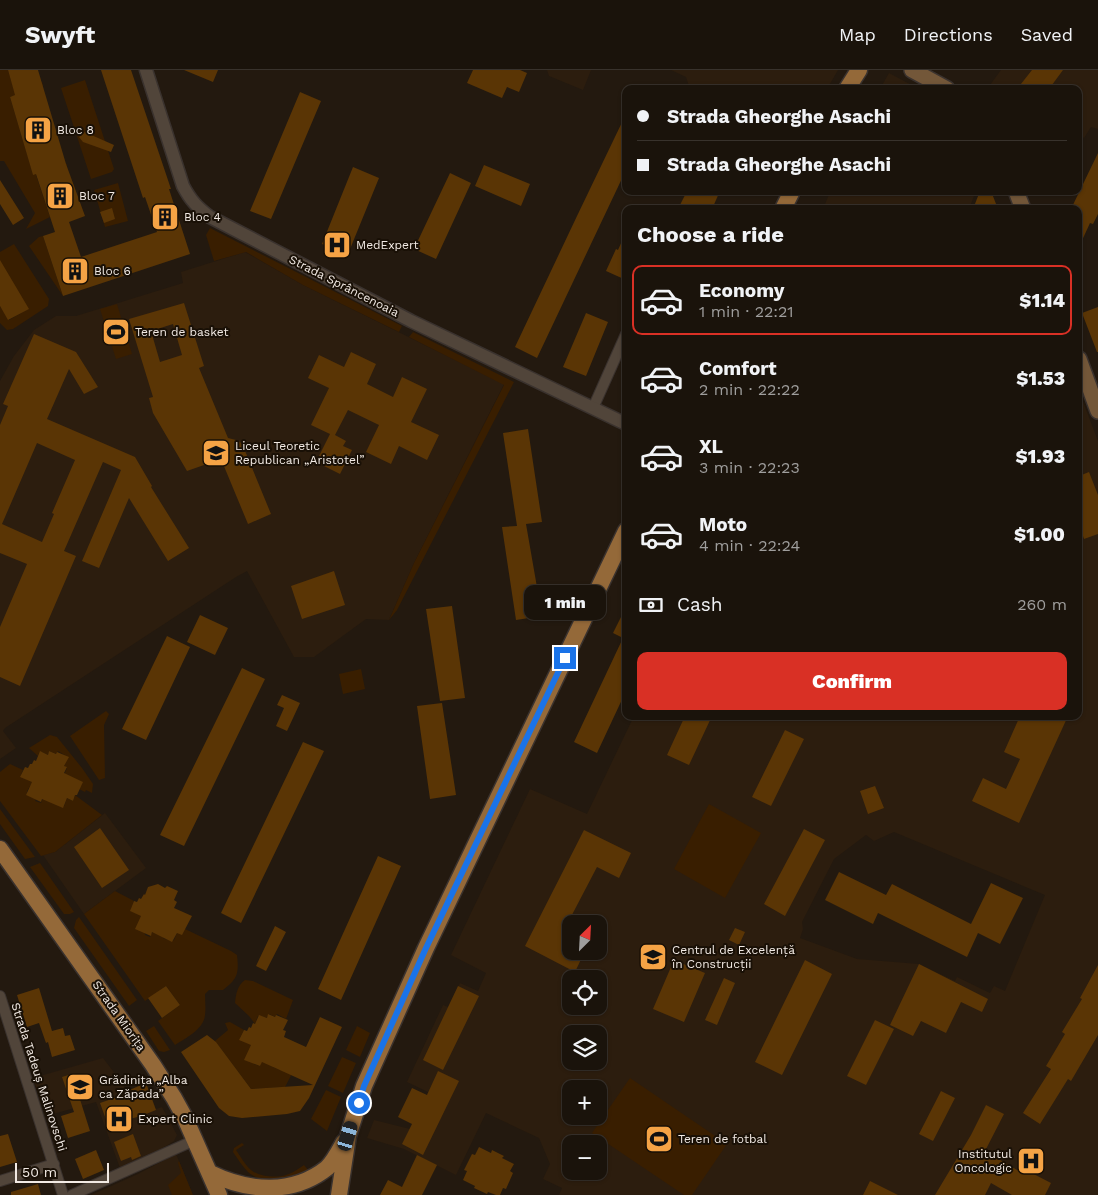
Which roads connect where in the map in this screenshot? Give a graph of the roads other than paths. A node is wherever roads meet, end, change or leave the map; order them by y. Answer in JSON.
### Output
{"nodes":[{"id":1,"x":146,"y":70,"type":"edge"},
{"id":2,"x":860,"y":70,"type":"edge"},
{"id":3,"x":912,"y":70,"type":"edge"},
{"id":4,"x":850,"y":85,"type":"edge"},
{"id":5,"x":940,"y":85,"type":"edge"},
{"id":6,"x":622,"y":343,"type":"edge"},
{"id":7,"x":1082,"y":367,"type":"edge"},
{"id":8,"x":593,"y":408,"type":"junction"},
{"id":9,"x":1098,"y":411,"type":"edge"},
{"id":10,"x":622,"y":422,"type":"edge"},
{"id":11,"x":622,"y":539,"type":"edge"},
{"id":12,"x":0,"y":849,"type":"edge"},
{"id":13,"x":0,"y":996,"type":"edge"},
{"id":14,"x":348,"y":1136,"type":"junction"},
{"id":15,"x":195,"y":1140,"type":"junction"},
{"id":16,"x":54,"y":1164,"type":"junction"},
{"id":17,"x":210,"y":1173,"type":"junction"},
{"id":18,"x":0,"y":1181,"type":"edge"},
{"id":19,"x":63,"y":1195,"type":"edge"},
{"id":20,"x":72,"y":1195,"type":"edge"},
{"id":21,"x":219,"y":1195,"type":"edge"},
{"id":22,"x":339,"y":1195,"type":"edge"}],
"edges":[{"from":1,"to":8,"type":"street","name":"Strada Sprâncenoaia"},
{"from":2,"to":4,"type":"main road"},
{"from":3,"to":5,"type":"main road"},
{"from":6,"to":8,"type":"street"},
{"from":7,"to":9,"type":"main road"},
{"from":8,"to":10,"type":"street","name":"Strada Sprâncenoaia"},
{"from":11,"to":14,"type":"main road"},
{"from":12,"to":15,"type":"main road","name":"Strada Miorița"},
{"from":13,"to":16,"type":"street","name":"Strada Tadeuș Malinovschi"},
{"from":14,"to":17,"type":"main road"},
{"from":14,"to":22,"type":"main road"},
{"from":15,"to":17,"type":"main road","name":"Strada Miorița"},
{"from":15,"to":20,"type":"street"},
{"from":16,"to":18,"type":"street"},
{"from":16,"to":19,"type":"street","name":"Strada Tadeuș Malinovschi"},
{"from":17,"to":21,"type":"main road","name":"Strada Miorița"}]}
